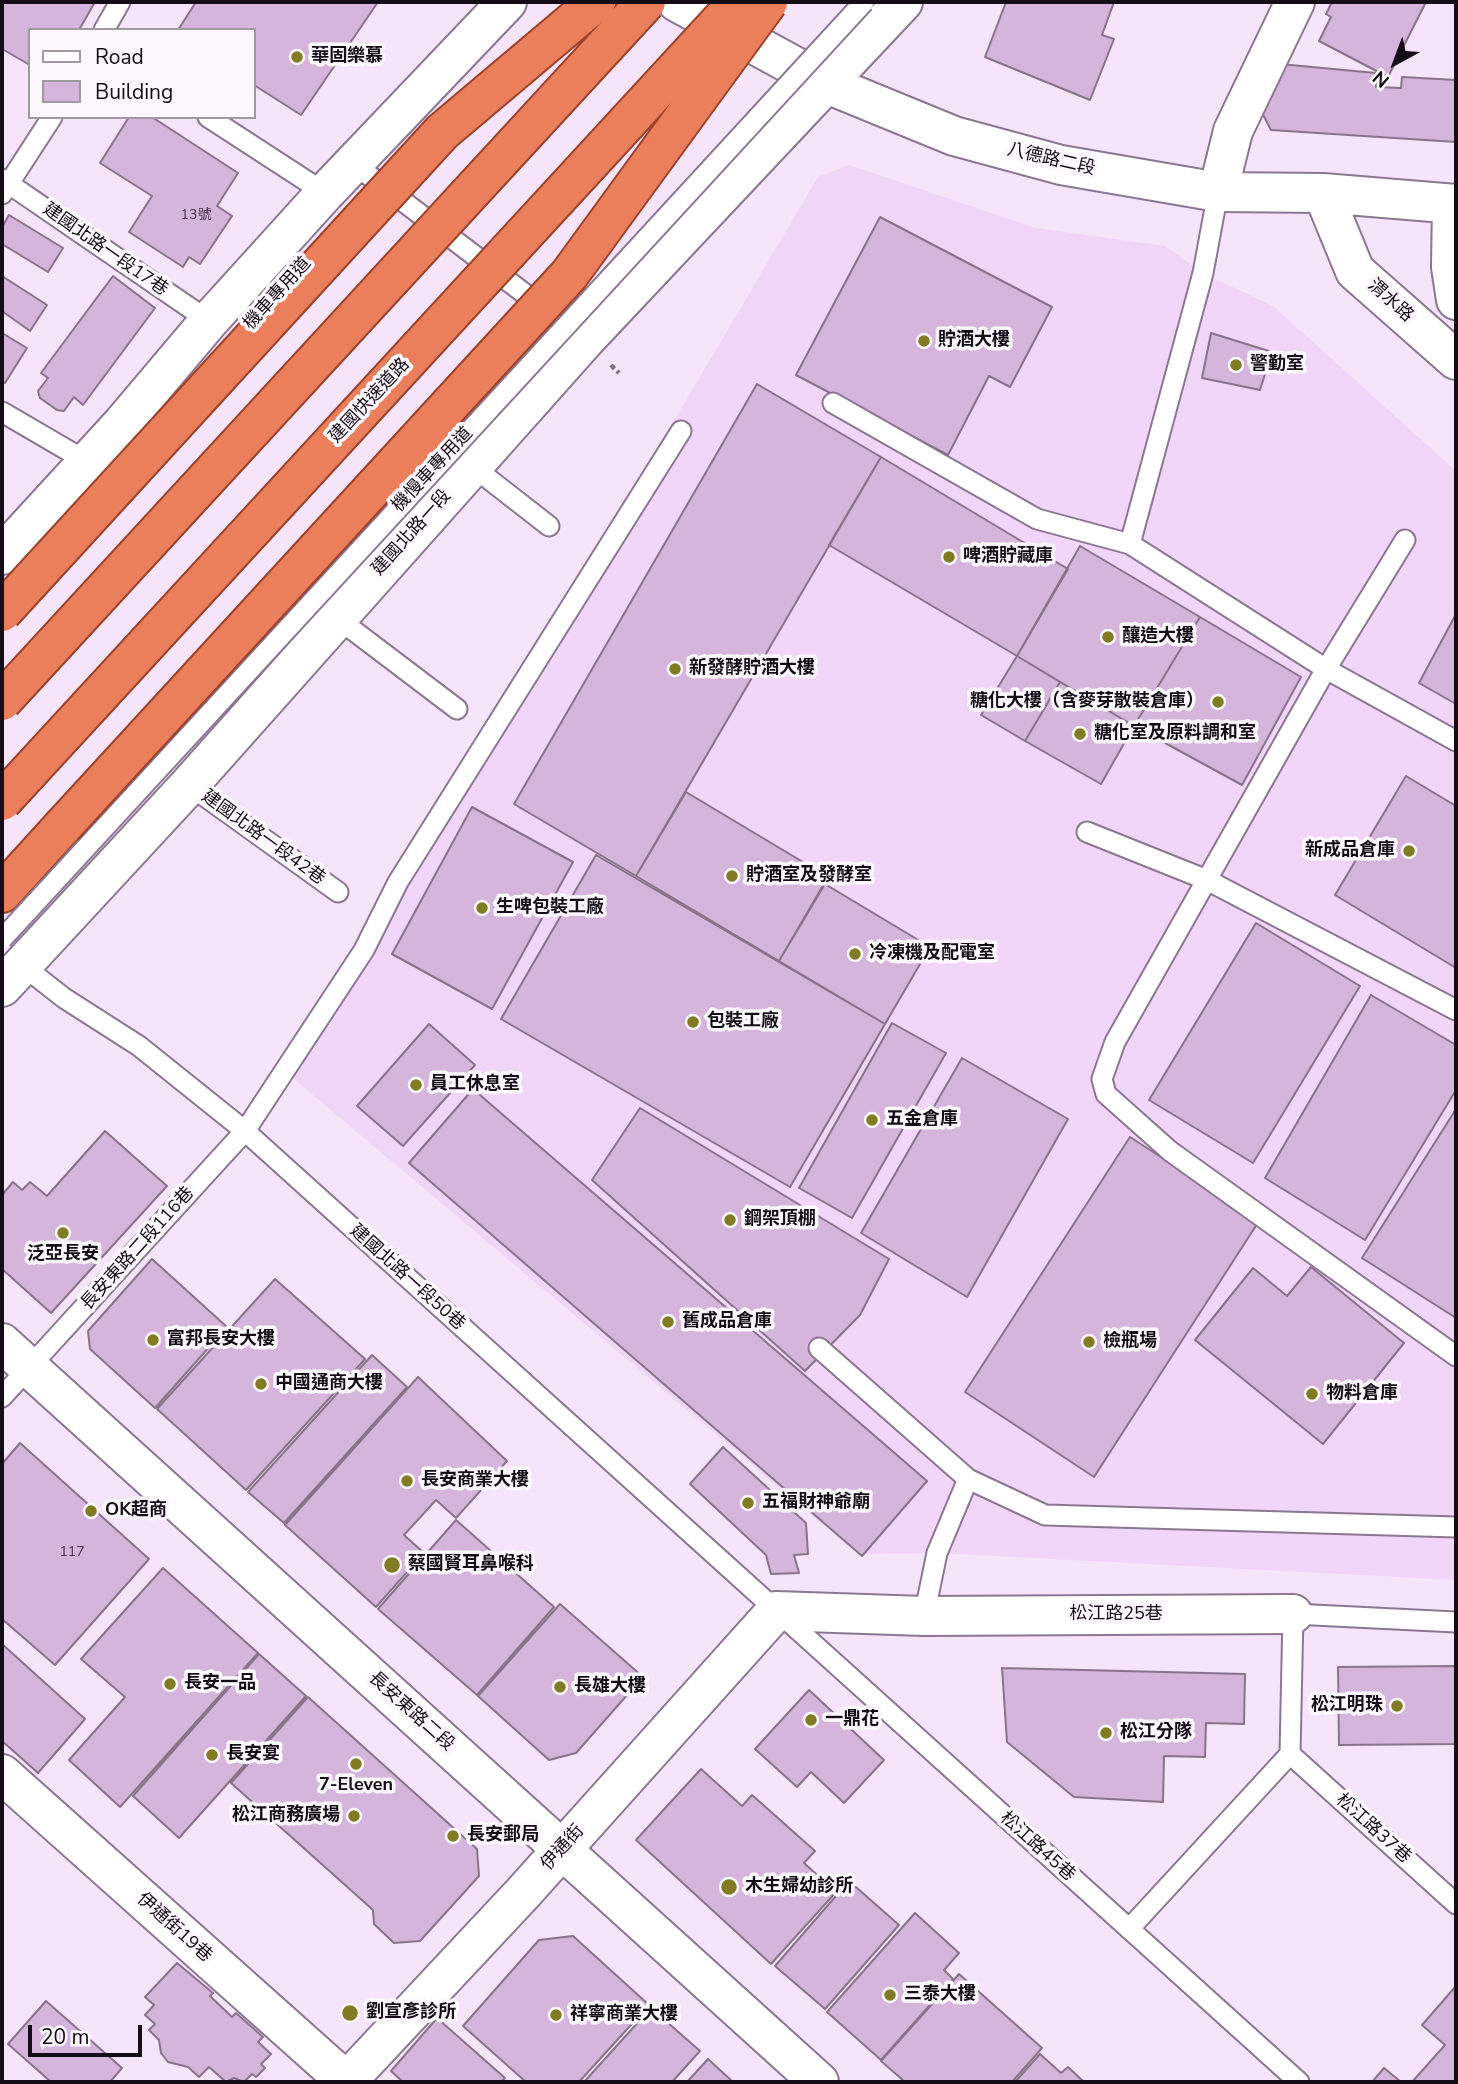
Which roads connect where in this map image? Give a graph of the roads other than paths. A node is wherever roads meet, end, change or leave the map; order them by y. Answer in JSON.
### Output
{"nodes":[{"id":1,"x":120,"y":2,"type":"edge"},
{"id":2,"x":507,"y":2,"type":"edge"},
{"id":3,"x":567,"y":2,"type":"edge"},
{"id":4,"x":596,"y":2,"type":"edge"},
{"id":5,"x":646,"y":2,"type":"edge"},
{"id":6,"x":677,"y":2,"type":"edge"},
{"id":7,"x":738,"y":2,"type":"edge"},
{"id":8,"x":768,"y":2,"type":"edge"},
{"id":9,"x":864,"y":2,"type":"edge"},
{"id":10,"x":903,"y":2,"type":"edge"},
{"id":11,"x":1295,"y":2,"type":"edge"},
{"id":12,"x":105,"y":28,"type":"edge"},
{"id":13,"x":827,"y":84,"type":"junction"},
{"id":14,"x":51,"y":119,"type":"edge"},
{"id":15,"x":211,"y":119,"type":"edge"},
{"id":16,"x":354,"y":164,"type":"junction"},
{"id":17,"x":4,"y":186,"type":"edge"},
{"id":18,"x":1218,"y":192,"type":"junction"},
{"id":19,"x":325,"y":193,"type":"junction"},
{"id":20,"x":1323,"y":193,"type":"junction"},
{"id":21,"x":1454,"y":204,"type":"edge"},
{"id":22,"x":1456,"y":300,"type":"edge"},
{"id":23,"x":209,"y":321,"type":"junction"},
{"id":24,"x":585,"y":340,"type":"junction"},
{"id":25,"x":1456,"y":360,"type":"edge"},
{"id":26,"x":833,"y":403,"type":"dead end"},
{"id":27,"x":2,"y":412,"type":"edge"},
{"id":28,"x":681,"y":431,"type":"dead end"},
{"id":29,"x":86,"y":461,"type":"junction"},
{"id":30,"x":472,"y":466,"type":"junction"},
{"id":31,"x":549,"y":526,"type":"dead end"},
{"id":32,"x":1405,"y":540,"type":"dead end"},
{"id":33,"x":1130,"y":544,"type":"junction"},
{"id":34,"x":2,"y":555,"type":"edge"},
{"id":35,"x":2,"y":600,"type":"edge"},
{"id":36,"x":2,"y":612,"type":"edge"},
{"id":37,"x":337,"y":618,"type":"junction"},
{"id":38,"x":1326,"y":669,"type":"junction"},
{"id":39,"x":2,"y":701,"type":"edge"},
{"id":40,"x":457,"y":709,"type":"dead end"},
{"id":41,"x":1456,"y":741,"type":"edge"},
{"id":42,"x":189,"y":785,"type":"junction"},
{"id":43,"x":2,"y":801,"type":"edge"},
{"id":44,"x":1087,"y":832,"type":"dead end"},
{"id":45,"x":1207,"y":880,"type":"junction"},
{"id":46,"x":2,"y":892,"type":"edge"},
{"id":47,"x":338,"y":892,"type":"dead end"},
{"id":48,"x":9,"y":964,"type":"edge"},
{"id":49,"x":1456,"y":1010,"type":"edge"},
{"id":50,"x":245,"y":1131,"type":"junction"},
{"id":51,"x":2,"y":1343,"type":"edge"},
{"id":52,"x":819,"y":1348,"type":"dead end"},
{"id":53,"x":1456,"y":1356,"type":"edge"},
{"id":54,"x":30,"y":1367,"type":"junction"},
{"id":55,"x":2,"y":1397,"type":"edge"},
{"id":56,"x":968,"y":1479,"type":"junction"},
{"id":57,"x":1456,"y":1527,"type":"edge"},
{"id":58,"x":776,"y":1611,"type":"junction"},
{"id":59,"x":1293,"y":1614,"type":"junction"},
{"id":60,"x":924,"y":1616,"type":"junction"},
{"id":61,"x":1456,"y":1622,"type":"edge"},
{"id":62,"x":1290,"y":1754,"type":"junction"},
{"id":63,"x":2,"y":1774,"type":"edge"},
{"id":64,"x":561,"y":1849,"type":"junction"},
{"id":65,"x":1456,"y":1904,"type":"edge"},
{"id":66,"x":1129,"y":1929,"type":"junction"},
{"id":67,"x":347,"y":2082,"type":"edge"},
{"id":68,"x":819,"y":2082,"type":"edge"},
{"id":69,"x":1298,"y":2082,"type":"edge"}],
"edges":[{"from":1,"to":12,"type":"lane"},
{"from":2,"to":16,"type":"street"},
{"from":3,"to":35,"type":"lane","name":"機車專用道"},
{"from":4,"to":36,"type":"highway","bridge":true},
{"from":5,"to":39,"type":"highway","bridge":true},
{"from":6,"to":13,"type":"street","name":"八德路二段"},
{"from":7,"to":43,"type":"highway","name":"建國快速道路","bridge":true},
{"from":8,"to":46,"type":"highway","bridge":true},
{"from":9,"to":48,"type":"lane","name":"機慢車專用道","bridge":true},
{"from":10,"to":13,"type":"street","name":"建國北路一段"},
{"from":11,"to":18,"type":"street"},
{"from":13,"to":18,"type":"street","name":"八德路二段"},
{"from":13,"to":24,"type":"street","name":"建國北路一段"},
{"from":14,"to":17,"type":"lane"},
{"from":15,"to":19,"type":"lane"},
{"from":16,"to":19,"type":"street"},
{"from":16,"to":24,"type":"lane"},
{"from":17,"to":23,"type":"lane","name":"建國北路一段17巷"},
{"from":18,"to":20,"type":"street","name":"八德路二段"},
{"from":18,"to":33,"type":"lane"},
{"from":19,"to":23,"type":"street"},
{"from":20,"to":21,"type":"street","name":"八德路二段"},
{"from":20,"to":25,"type":"street","name":"渭水路"},
{"from":21,"to":22,"type":"street"},
{"from":23,"to":29,"type":"street"},
{"from":24,"to":30,"type":"street","name":"建國北路一段"},
{"from":26,"to":33,"type":"lane"},
{"from":27,"to":29,"type":"lane"},
{"from":28,"to":50,"type":"lane","name":"長安東路二段116巷"},
{"from":29,"to":34,"type":"street"},
{"from":30,"to":31,"type":"lane"},
{"from":30,"to":37,"type":"street","name":"建國北路一段"},
{"from":32,"to":38,"type":"lane"},
{"from":33,"to":38,"type":"lane"},
{"from":37,"to":40,"type":"lane"},
{"from":37,"to":42,"type":"street","name":"建國北路一段"},
{"from":38,"to":41,"type":"lane"},
{"from":38,"to":45,"type":"lane"},
{"from":42,"to":47,"type":"lane","name":"建國北路一段42巷"},
{"from":42,"to":48,"type":"street","name":"建國北路一段"},
{"from":44,"to":45,"type":"lane"},
{"from":45,"to":49,"type":"lane"},
{"from":45,"to":53,"type":"lane"},
{"from":48,"to":50,"type":"lane","name":"建國北路一段50巷"},
{"from":50,"to":54,"type":"lane","name":"長安東路二段116巷"},
{"from":50,"to":58,"type":"lane","name":"建國北路一段50巷"},
{"from":51,"to":54,"type":"street","name":"長安東路二段"},
{"from":52,"to":56,"type":"lane"},
{"from":54,"to":55,"type":"lane","name":"長安東路二段116巷"},
{"from":54,"to":64,"type":"street","name":"長安東路二段"},
{"from":56,"to":57,"type":"lane"},
{"from":56,"to":60,"type":"lane"},
{"from":58,"to":60,"type":"street","name":"松江路25巷"},
{"from":58,"to":64,"type":"street","name":"伊通街"},
{"from":58,"to":66,"type":"lane","name":"松江路45巷"},
{"from":59,"to":60,"type":"street","name":"松江路25巷"},
{"from":59,"to":61,"type":"lane","name":"松江路25巷"},
{"from":59,"to":62,"type":"lane"},
{"from":62,"to":65,"type":"lane","name":"松江路37巷"},
{"from":62,"to":66,"type":"lane"},
{"from":63,"to":67,"type":"street","name":"伊通街19巷"},
{"from":64,"to":67,"type":"street","name":"伊通街"},
{"from":64,"to":68,"type":"street","name":"長安東路二段"},
{"from":66,"to":69,"type":"lane","name":"松江路45巷"}]}
